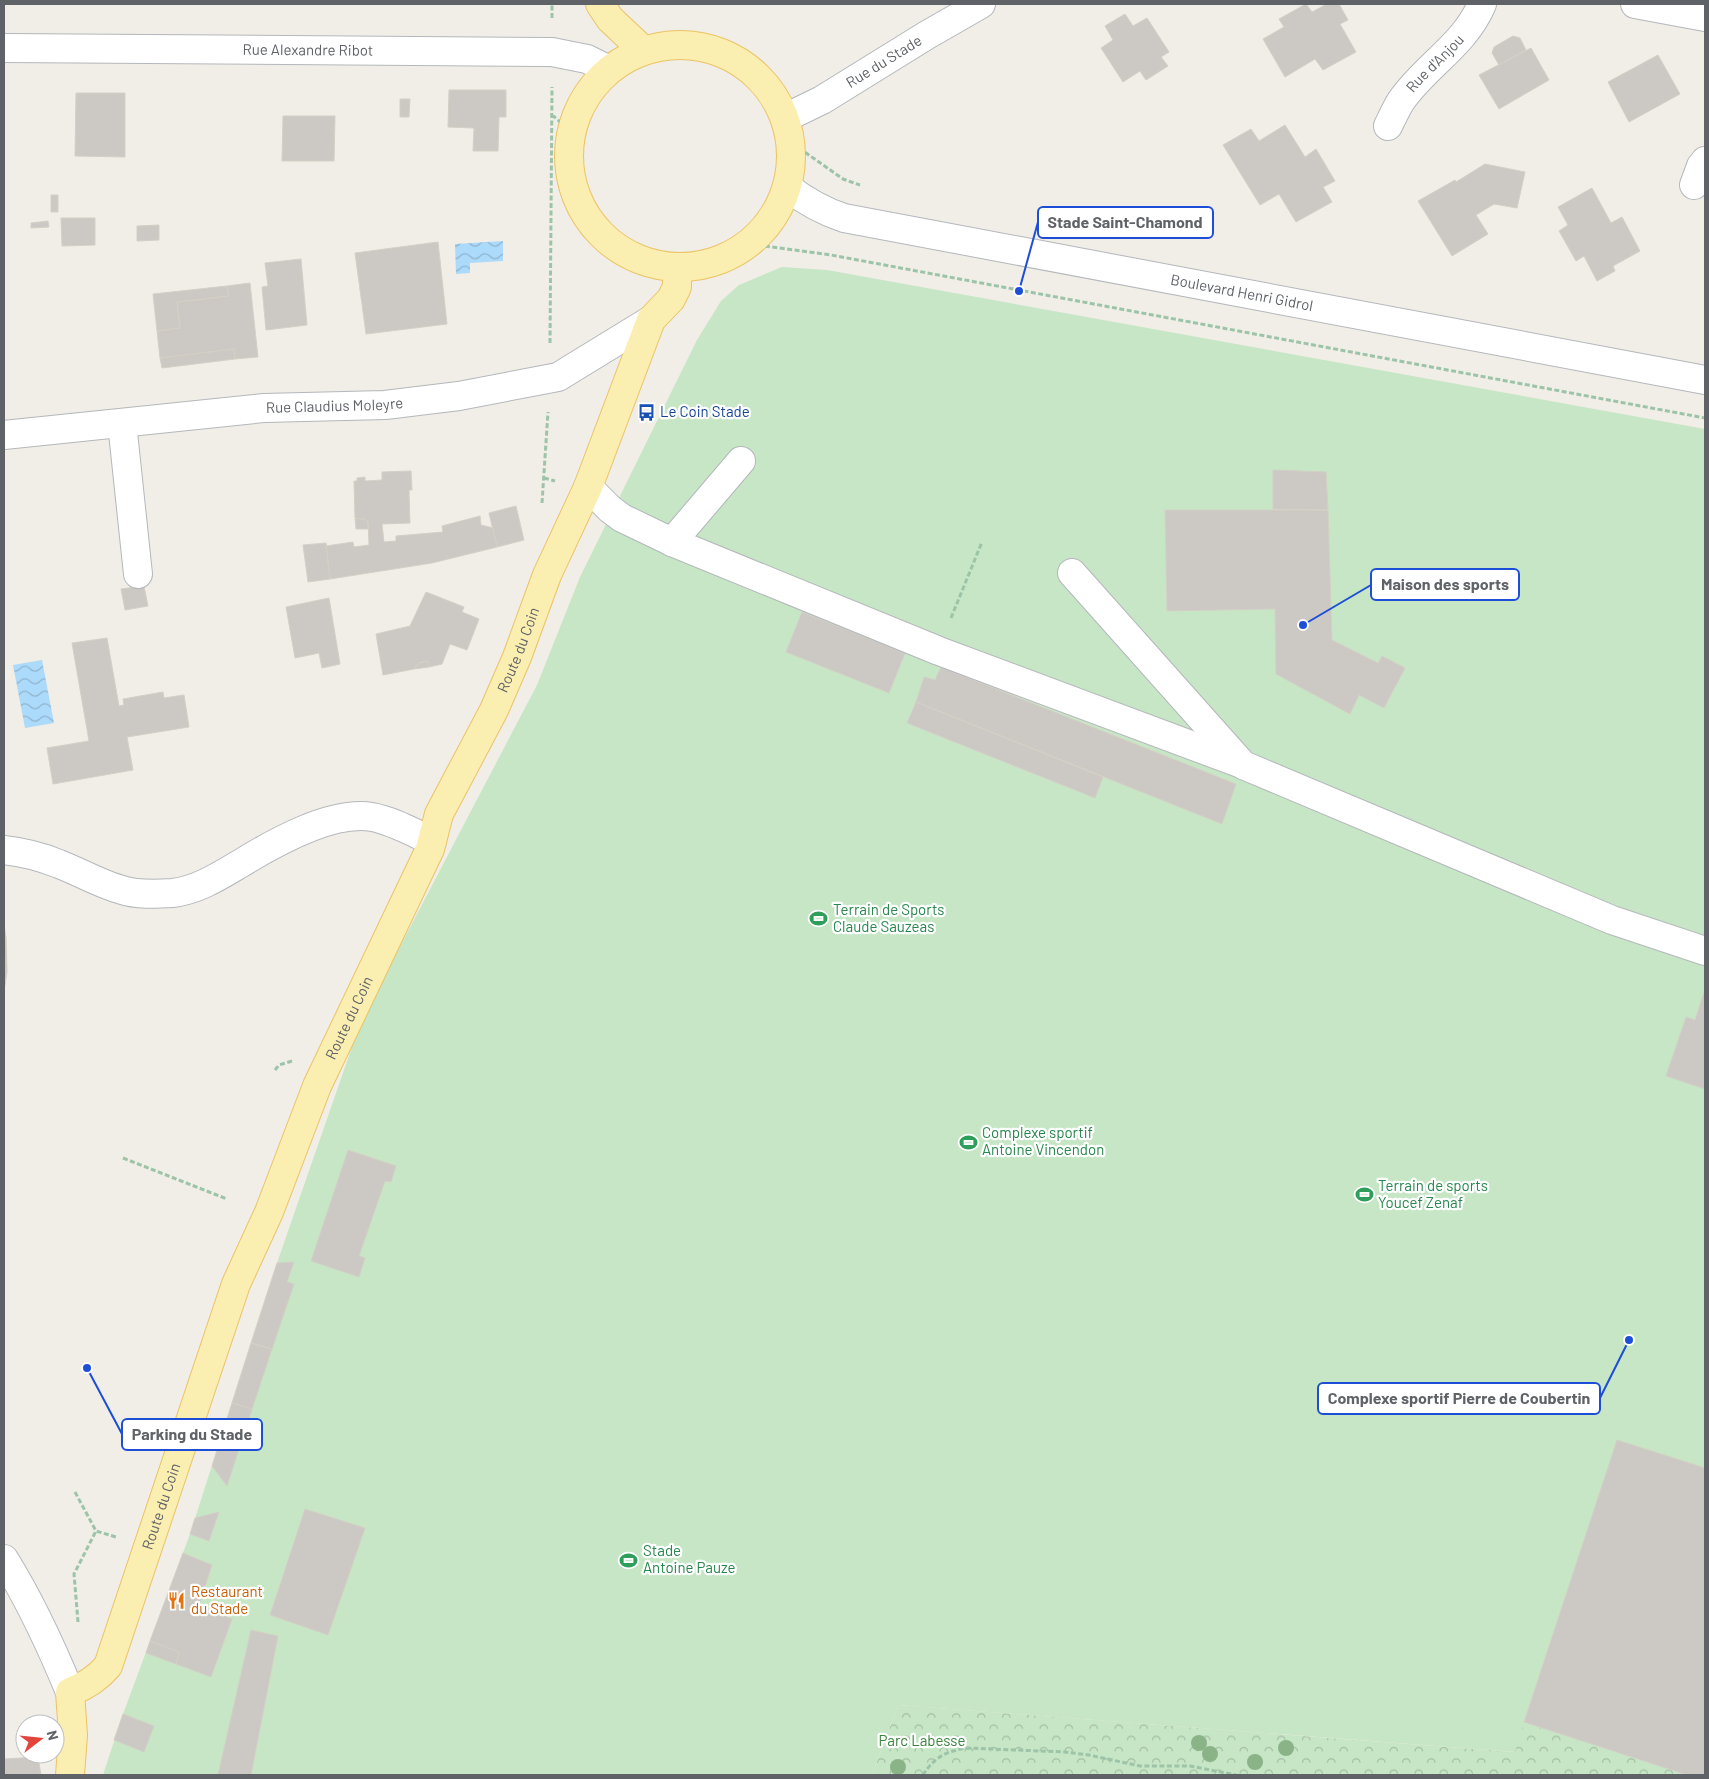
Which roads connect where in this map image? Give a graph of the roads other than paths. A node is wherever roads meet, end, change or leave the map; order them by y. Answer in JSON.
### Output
{"nodes":[{"id":1,"x":600,"y":4,"type":"edge"},
{"id":2,"x":981,"y":4,"type":"edge"},
{"id":3,"x":1482,"y":4,"type":"edge"},
{"id":4,"x":1635,"y":4,"type":"edge"},
{"id":5,"x":1705,"y":17,"type":"edge"},
{"id":6,"x":4,"y":48,"type":"edge"},
{"id":7,"x":643,"y":50,"type":"junction"},
{"id":8,"x":609,"y":70,"type":"junction"},
{"id":9,"x":785,"y":118,"type":"junction"},
{"id":10,"x":1388,"y":126,"type":"dead end"},
{"id":11,"x":787,"y":187,"type":"junction"},
{"id":12,"x":677,"y":268,"type":"junction"},
{"id":13,"x":650,"y":320,"type":"junction"},
{"id":14,"x":1705,"y":380,"type":"edge"},
{"id":15,"x":122,"y":423,"type":"junction"},
{"id":16,"x":4,"y":435,"type":"edge"},
{"id":17,"x":741,"y":461,"type":"dead end"},
{"id":18,"x":588,"y":487,"type":"junction"},
{"id":19,"x":672,"y":542,"type":"junction"},
{"id":20,"x":1072,"y":573,"type":"dead end"},
{"id":21,"x":138,"y":574,"type":"dead end"},
{"id":22,"x":1243,"y":765,"type":"junction"},
{"id":23,"x":432,"y":841,"type":"junction"},
{"id":24,"x":4,"y":850,"type":"edge"},
{"id":25,"x":1705,"y":951,"type":"edge"},
{"id":26,"x":4,"y":1559,"type":"edge"},
{"id":27,"x":70,"y":1692,"type":"junction"},
{"id":28,"x":70,"y":1775,"type":"edge"}],
"edges":[{"from":1,"to":7,"type":"main road"},
{"from":2,"to":9,"type":"street","name":"Rue du Stade"},
{"from":3,"to":10,"type":"street","name":"Rue d'Anjou"},
{"from":4,"to":5,"type":"street"},
{"from":6,"to":8,"type":"street","name":"Rue Alexandre Ribot"},
{"from":7,"to":8,"type":"main road"},
{"from":7,"to":9,"type":"main road"},
{"from":8,"to":12,"type":"main road"},
{"from":9,"to":11,"type":"main road"},
{"from":11,"to":12,"type":"main road"},
{"from":11,"to":14,"type":"street","name":"Boulevard Henri Gidrol"},
{"from":12,"to":13,"type":"main road","name":"Route du Coin"},
{"from":13,"to":15,"type":"street","name":"Rue Claudius Moleyre"},
{"from":13,"to":18,"type":"main road","name":"Route du Coin"},
{"from":15,"to":16,"type":"street","name":"Rue Claudius Moleyre"},
{"from":15,"to":21,"type":"street"},
{"from":17,"to":19,"type":"street"},
{"from":18,"to":19,"type":"street"},
{"from":18,"to":23,"type":"main road","name":"Route du Coin"},
{"from":19,"to":22,"type":"street"},
{"from":20,"to":22,"type":"street"},
{"from":22,"to":25,"type":"street"},
{"from":23,"to":24,"type":"street"},
{"from":23,"to":27,"type":"main road","name":"Route du Coin"},
{"from":26,"to":27,"type":"street"},
{"from":27,"to":28,"type":"main road"}]}
